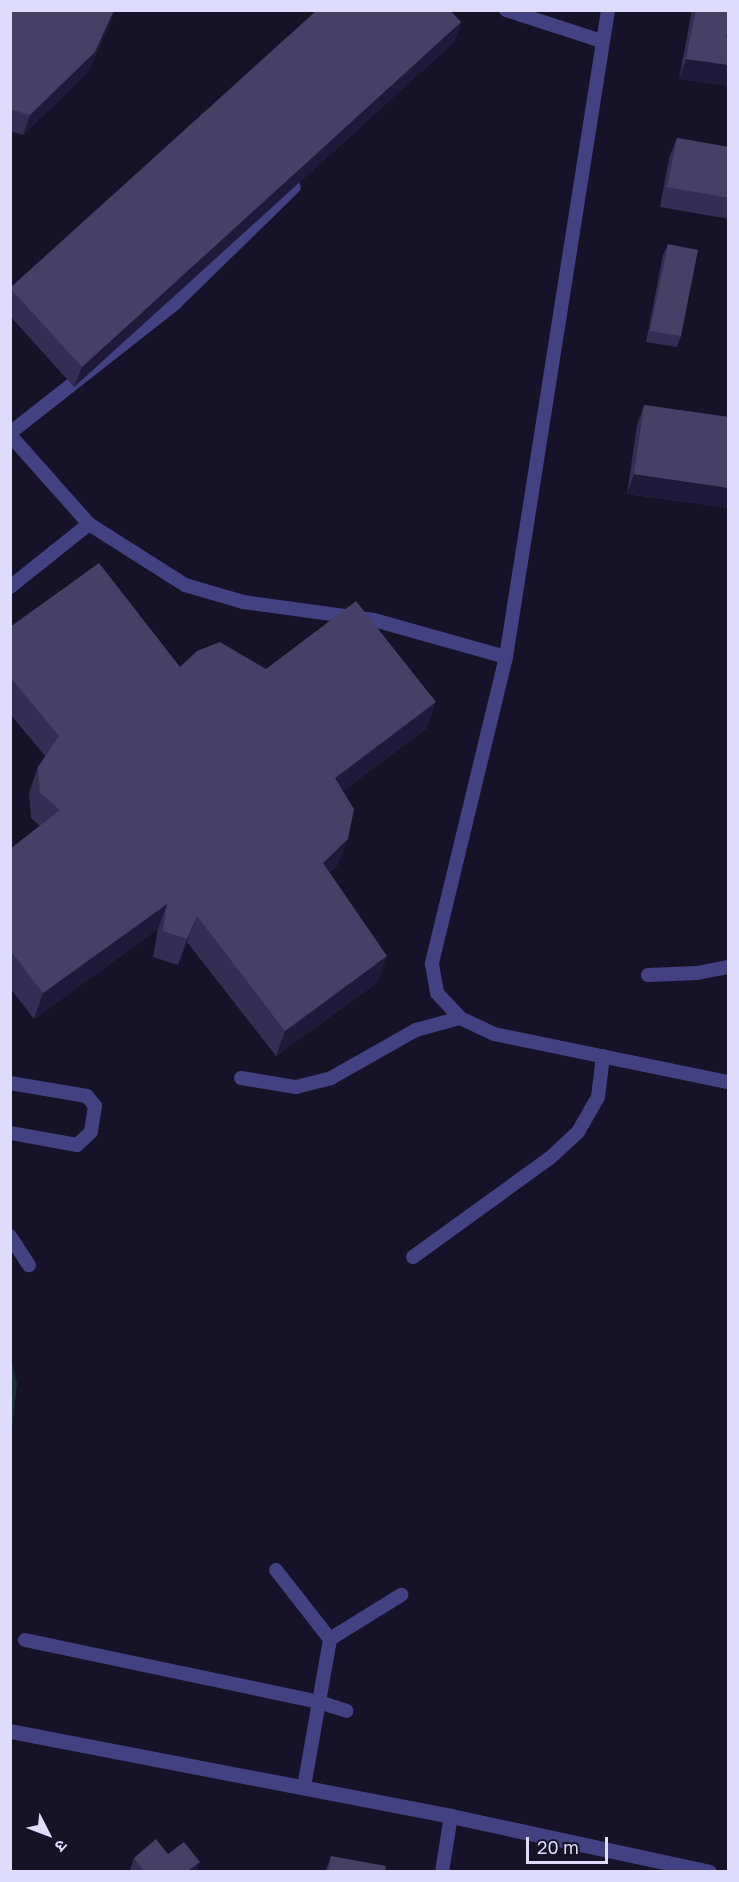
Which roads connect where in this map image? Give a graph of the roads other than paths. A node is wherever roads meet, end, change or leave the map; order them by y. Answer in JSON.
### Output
{"nodes":[{"id":1,"x":506,"y":10,"type":"edge"},
{"id":2,"x":608,"y":10,"type":"edge"},
{"id":3,"x":602,"y":41,"type":"junction"},
{"id":4,"x":306,"y":175,"type":"edge"},
{"id":5,"x":10,"y":434,"type":"edge"},
{"id":6,"x":89,"y":524,"type":"junction"},
{"id":7,"x":10,"y":587,"type":"edge"},
{"id":8,"x":506,"y":657,"type":"junction"},
{"id":9,"x":729,"y":967,"type":"edge"},
{"id":10,"x":648,"y":975,"type":"dead end"},
{"id":11,"x":460,"y":1018,"type":"junction"},
{"id":12,"x":603,"y":1056,"type":"junction"},
{"id":13,"x":241,"y":1078,"type":"dead end"},
{"id":14,"x":729,"y":1082,"type":"edge"},
{"id":15,"x":10,"y":1083,"type":"edge"},
{"id":16,"x":10,"y":1134,"type":"edge"},
{"id":17,"x":10,"y":1236,"type":"edge"},
{"id":18,"x":413,"y":1257,"type":"dead end"},
{"id":19,"x":29,"y":1265,"type":"dead end"},
{"id":20,"x":276,"y":1570,"type":"dead end"},
{"id":21,"x":402,"y":1595,"type":"dead end"},
{"id":22,"x":330,"y":1639,"type":"junction"},
{"id":23,"x":25,"y":1640,"type":"dead end"},
{"id":24,"x":319,"y":1702,"type":"junction"},
{"id":25,"x":348,"y":1711,"type":"dead end"},
{"id":26,"x":10,"y":1731,"type":"edge"},
{"id":27,"x":304,"y":1787,"type":"junction"},
{"id":28,"x":451,"y":1816,"type":"junction"},
{"id":29,"x":442,"y":1872,"type":"edge"},
{"id":30,"x":709,"y":1872,"type":"edge"}],
"edges":[{"from":1,"to":3,"type":"lane"},
{"from":2,"to":3,"type":"lane"},
{"from":3,"to":8,"type":"lane"},
{"from":4,"to":5,"type":"lane"},
{"from":5,"to":6,"type":"lane"},
{"from":6,"to":7,"type":"lane"},
{"from":6,"to":8,"type":"lane"},
{"from":8,"to":11,"type":"lane"},
{"from":9,"to":10,"type":"lane"},
{"from":11,"to":12,"type":"lane"},
{"from":11,"to":13,"type":"lane"},
{"from":12,"to":14,"type":"lane"},
{"from":12,"to":18,"type":"lane"},
{"from":15,"to":16,"type":"lane"},
{"from":17,"to":19,"type":"lane"},
{"from":20,"to":22,"type":"lane"},
{"from":21,"to":22,"type":"lane"},
{"from":22,"to":24,"type":"lane"},
{"from":23,"to":24,"type":"lane"},
{"from":24,"to":25,"type":"lane"},
{"from":24,"to":27,"type":"lane"},
{"from":26,"to":27,"type":"street"},
{"from":27,"to":28,"type":"street"},
{"from":28,"to":29,"type":"lane"},
{"from":28,"to":30,"type":"street"}]}
